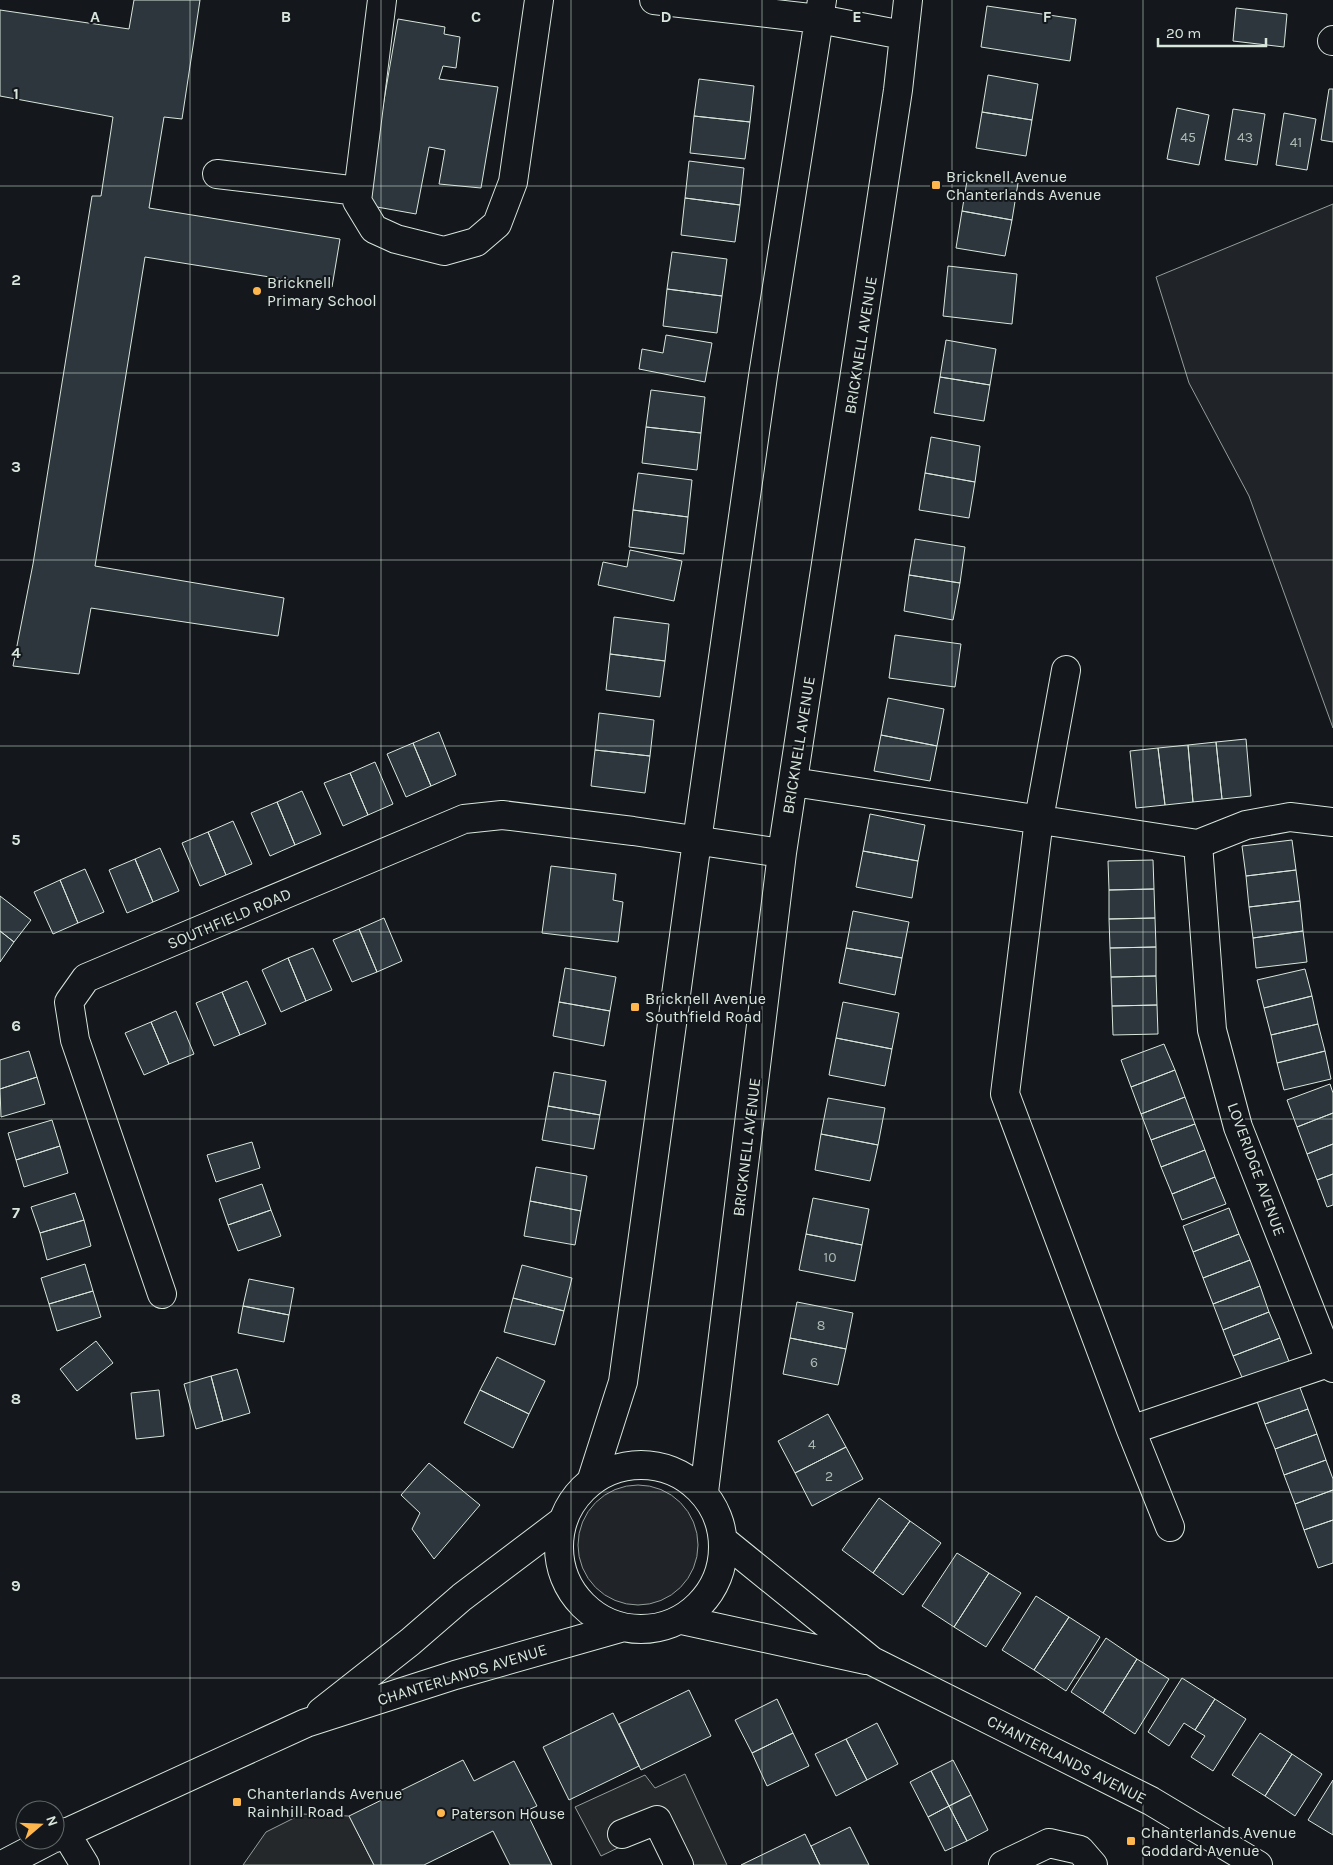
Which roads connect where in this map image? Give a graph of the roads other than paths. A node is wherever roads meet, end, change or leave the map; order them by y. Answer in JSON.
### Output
{"nodes":[{"id":1,"x":382,"y":0,"type":"edge"},
{"id":2,"x":540,"y":0,"type":"edge"},
{"id":3,"x":654,"y":0,"type":"edge"},
{"id":4,"x":908,"y":0,"type":"edge"},
{"id":5,"x":820,"y":10,"type":"edge"},
{"id":6,"x":903,"y":35,"type":"junction"},
{"id":7,"x":217,"y":174,"type":"dead end"},
{"id":8,"x":358,"y":191,"type":"junction"},
{"id":9,"x":1066,"y":670,"type":"dead end"},
{"id":10,"x":793,"y":782,"type":"junction"},
{"id":11,"x":1039,"y":819,"type":"junction"},
{"id":12,"x":1333,"y":822,"type":"edge"},
{"id":13,"x":697,"y":841,"type":"junction"},
{"id":14,"x":1198,"y":844,"type":"junction"},
{"id":15,"x":782,"y":853,"type":"junction"},
{"id":16,"x":162,"y":1294,"type":"dead end"},
{"id":17,"x":1332,"y":1365,"type":"edge"},
{"id":18,"x":1131,"y":1430,"type":"junction"},
{"id":19,"x":592,"y":1479,"type":"junction"},
{"id":20,"x":704,"y":1492,"type":"junction"},
{"id":21,"x":560,"y":1522,"type":"junction"},
{"id":22,"x":1170,"y":1527,"type":"dead end"},
{"id":23,"x":724,"y":1541,"type":"junction"},
{"id":24,"x":682,"y":1620,"type":"junction"},
{"id":25,"x":620,"y":1628,"type":"junction"},
{"id":26,"x":872,"y":1661,"type":"junction"},
{"id":27,"x":306,"y":1723,"type":"junction"},
{"id":28,"x":65,"y":1833,"type":"edge"},
{"id":29,"x":622,"y":1834,"type":"dead end"},
{"id":30,"x":65,"y":1845,"type":"edge"},
{"id":31,"x":31,"y":1850,"type":"edge"},
{"id":32,"x":2,"y":1865,"type":"edge"},
{"id":33,"x":85,"y":1865,"type":"edge"},
{"id":34,"x":679,"y":1865,"type":"edge"},
{"id":35,"x":1003,"y":1865,"type":"edge"},
{"id":36,"x":1093,"y":1865,"type":"edge"},
{"id":37,"x":1258,"y":1865,"type":"edge"}],
"edges":[{"from":1,"to":8,"type":"street"},
{"from":2,"to":8,"type":"street"},
{"from":3,"to":5,"type":"street"},
{"from":4,"to":6,"type":"street","name":"BRICKNELL AVENUE"},
{"from":5,"to":6,"type":"street"},
{"from":5,"to":13,"type":"street"},
{"from":6,"to":10,"type":"street","name":"BRICKNELL AVENUE"},
{"from":7,"to":8,"type":"street"},
{"from":9,"to":11,"type":"street"},
{"from":10,"to":11,"type":"street"},
{"from":10,"to":15,"type":"street","name":"BRICKNELL AVENUE"},
{"from":11,"to":14,"type":"street"},
{"from":11,"to":18,"type":"street"},
{"from":12,"to":14,"type":"street"},
{"from":13,"to":15,"type":"street","name":"SOUTHFIELD ROAD"},
{"from":13,"to":16,"type":"street","name":"SOUTHFIELD ROAD"},
{"from":13,"to":19,"type":"street"},
{"from":14,"to":17,"type":"street","name":"LOVERIDGE AVENUE"},
{"from":15,"to":20,"type":"street","name":"BRICKNELL AVENUE"},
{"from":17,"to":18,"type":"street"},
{"from":18,"to":22,"type":"street"},
{"from":19,"to":20,"type":"street"},
{"from":19,"to":21,"type":"street"},
{"from":20,"to":23,"type":"street"},
{"from":21,"to":25,"type":"street"},
{"from":21,"to":27,"type":"street","name":"CHANTERLANDS AVENUE"},
{"from":23,"to":24,"type":"street"},
{"from":23,"to":26,"type":"street","name":"CHANTERLANDS AVENUE"},
{"from":24,"to":25,"type":"street"},
{"from":24,"to":26,"type":"street","name":"CHANTERLANDS AVENUE"},
{"from":25,"to":27,"type":"street","name":"CHANTERLANDS AVENUE"},
{"from":26,"to":37,"type":"street","name":"CHANTERLANDS AVENUE"},
{"from":27,"to":28,"type":"street","name":"CHANTERLANDS AVENUE"},
{"from":29,"to":34,"type":"street"},
{"from":30,"to":33,"type":"street"},
{"from":31,"to":32,"type":"street","name":"CHANTERLANDS AVENUE"},
{"from":35,"to":36,"type":"street"}]}
